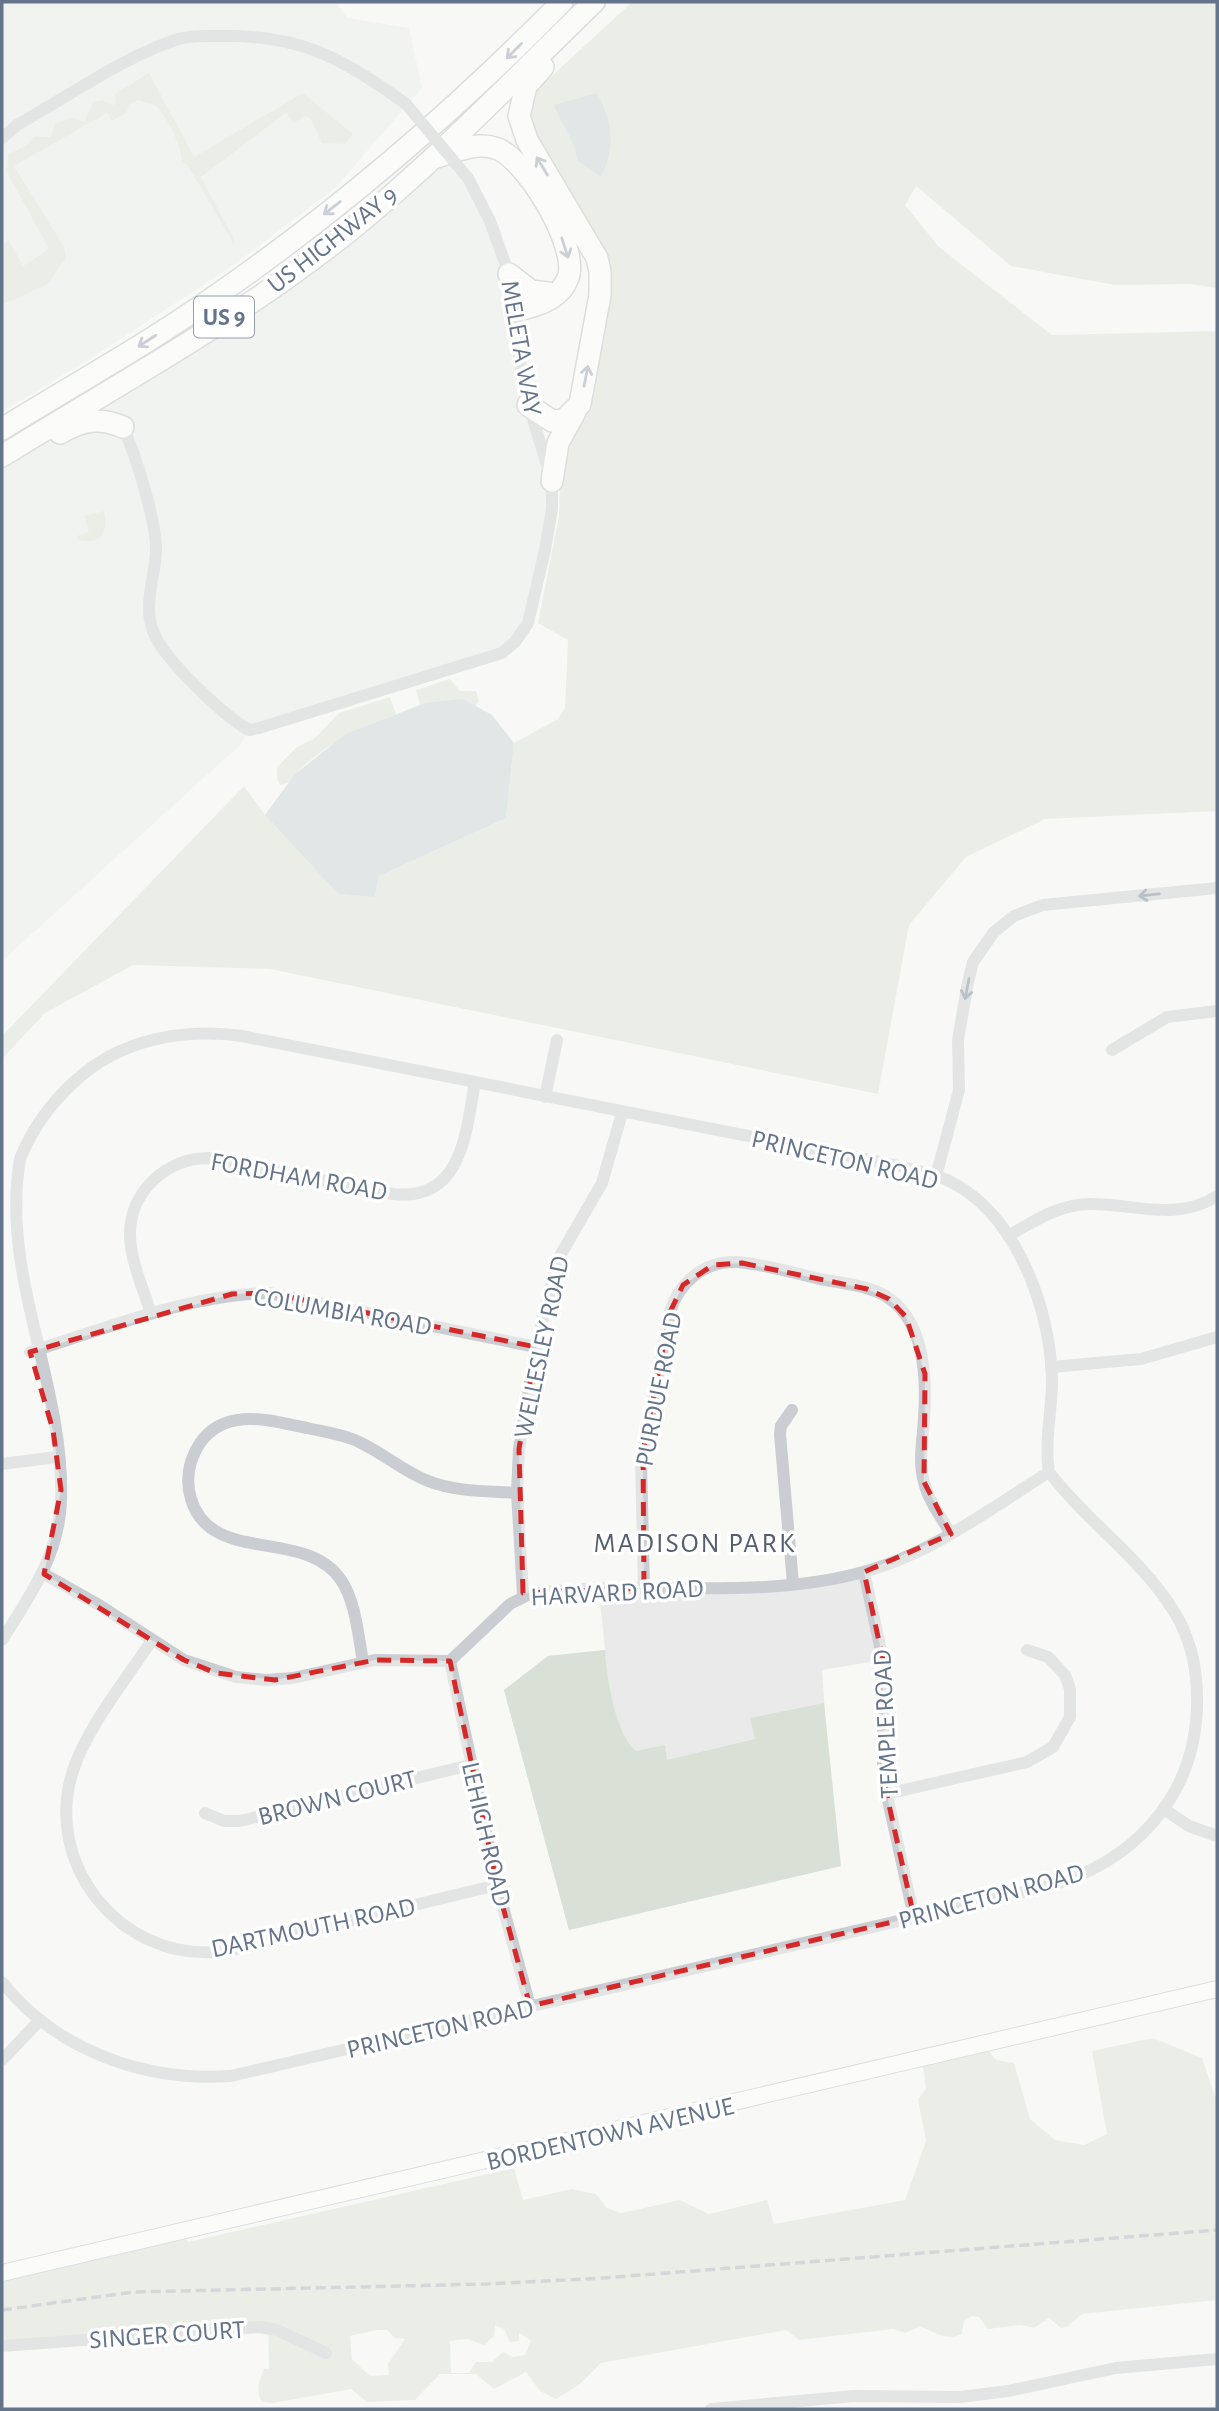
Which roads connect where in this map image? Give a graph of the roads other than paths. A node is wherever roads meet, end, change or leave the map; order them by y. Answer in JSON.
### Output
{"nodes":[{"id":1,"x":562,"y":2,"type":"edge"},
{"id":2,"x":594,"y":2,"type":"edge"},
{"id":3,"x":600,"y":2,"type":"edge"},
{"id":4,"x":2,"y":138,"type":"edge"},
{"id":5,"x":432,"y":159,"type":"junction"},
{"id":6,"x":509,"y":274,"type":"junction"},
{"id":7,"x":555,"y":294,"type":"junction"},
{"id":8,"x":515,"y":310,"type":"junction"},
{"id":9,"x":177,"y":348,"type":"junction"},
{"id":10,"x":528,"y":405,"type":"junction"},
{"id":11,"x":575,"y":412,"type":"junction"},
{"id":12,"x":123,"y":427,"type":"junction"},
{"id":13,"x":2,"y":429,"type":"edge"},
{"id":14,"x":2,"y":456,"type":"edge"},
{"id":15,"x":2,"y":469,"type":"edge"},
{"id":16,"x":552,"y":481,"type":"junction"},
{"id":17,"x":1217,"y":888,"type":"edge"},
{"id":18,"x":1217,"y":1010,"type":"edge"},
{"id":19,"x":556,"y":1040,"type":"dead end"},
{"id":20,"x":1112,"y":1050,"type":"dead end"},
{"id":21,"x":475,"y":1082,"type":"junction"},
{"id":22,"x":545,"y":1097,"type":"junction"},
{"id":23,"x":622,"y":1113,"type":"junction"},
{"id":24,"x":936,"y":1176,"type":"junction"},
{"id":25,"x":1217,"y":1196,"type":"edge"},
{"id":26,"x":1008,"y":1236,"type":"junction"},
{"id":27,"x":5,"y":1249,"type":"dead end"},
{"id":28,"x":10,"y":1282,"type":"dead end"},
{"id":29,"x":151,"y":1314,"type":"junction"},
{"id":30,"x":1217,"y":1337,"type":"edge"},
{"id":31,"x":536,"y":1347,"type":"junction"},
{"id":32,"x":30,"y":1352,"type":"junction"},
{"id":33,"x":1051,"y":1367,"type":"junction"},
{"id":34,"x":792,"y":1410,"type":"dead end"},
{"id":35,"x":57,"y":1457,"type":"junction"},
{"id":36,"x":2,"y":1464,"type":"edge"},
{"id":37,"x":1049,"y":1472,"type":"junction"},
{"id":38,"x":517,"y":1493,"type":"junction"},
{"id":39,"x":951,"y":1534,"type":"junction"},
{"id":40,"x":864,"y":1572,"type":"junction"},
{"id":41,"x":44,"y":1574,"type":"junction"},
{"id":42,"x":793,"y":1584,"type":"junction"},
{"id":43,"x":644,"y":1588,"type":"junction"},
{"id":44,"x":523,"y":1595,"type":"junction"},
{"id":45,"x":2,"y":1640,"type":"edge"},
{"id":46,"x":152,"y":1640,"type":"junction"},
{"id":47,"x":1027,"y":1650,"type":"dead end"},
{"id":48,"x":363,"y":1661,"type":"junction"},
{"id":49,"x":450,"y":1661,"type":"junction"},
{"id":50,"x":470,"y":1765,"type":"junction"},
{"id":51,"x":886,"y":1794,"type":"junction"},
{"id":52,"x":1165,"y":1810,"type":"junction"},
{"id":53,"x":205,"y":1813,"type":"dead end"},
{"id":54,"x":1217,"y":1836,"type":"edge"},
{"id":55,"x":497,"y":1885,"type":"junction"},
{"id":56,"x":914,"y":1917,"type":"junction"},
{"id":57,"x":2,"y":1982,"type":"edge"},
{"id":58,"x":1217,"y":1989,"type":"edge"},
{"id":59,"x":530,"y":2006,"type":"junction"},
{"id":60,"x":40,"y":2020,"type":"junction"},
{"id":61,"x":2,"y":2060,"type":"edge"},
{"id":62,"x":2,"y":2273,"type":"edge"},
{"id":63,"x":2,"y":2346,"type":"edge"},
{"id":64,"x":327,"y":2353,"type":"dead end"},
{"id":65,"x":1217,"y":2359,"type":"edge"},
{"id":66,"x":711,"y":2409,"type":"edge"}],
"edges":[{"from":1,"to":13,"type":"highway","name":"US HIGHWAY 9","number":"US 9","one_way":true},
{"from":2,"to":5,"type":"highway","name":"US HIGHWAY 9","number":"US 9"},
{"from":11,"to":3,"type":"highway","one_way":true},
{"from":4,"to":6,"type":"street","name":"MELETA WAY","bridge":true},
{"from":5,"to":7,"type":"highway","one_way":true},
{"from":5,"to":9,"type":"highway","name":"US HIGHWAY 9","number":"US 9"},
{"from":6,"to":7,"type":"highway"},
{"from":6,"to":8,"type":"street","name":"MELETA WAY"},
{"from":7,"to":8,"type":"highway"},
{"from":8,"to":10,"type":"street","name":"MELETA WAY"},
{"from":9,"to":12,"type":"highway"},
{"from":9,"to":14,"type":"highway","name":"US HIGHWAY 9","number":"US 9"},
{"from":10,"to":11,"type":"highway"},
{"from":10,"to":16,"type":"street","name":"MELETA WAY"},
{"from":11,"to":16,"type":"highway"},
{"from":12,"to":15,"type":"highway"},
{"from":12,"to":16,"type":"street","name":"MELETA WAY"},
{"from":17,"to":24,"type":"street","one_way":true},
{"from":18,"to":20,"type":"street"},
{"from":19,"to":22,"type":"street"},
{"from":21,"to":22,"type":"street","name":"PRINCETON ROAD"},
{"from":21,"to":27,"type":"street","name":"PRINCETON ROAD"},
{"from":21,"to":29,"type":"street","name":"FORDHAM ROAD"},
{"from":22,"to":23,"type":"street","name":"PRINCETON ROAD"},
{"from":23,"to":24,"type":"street","name":"PRINCETON ROAD"},
{"from":23,"to":31,"type":"street","name":"WELLESLEY ROAD"},
{"from":24,"to":26,"type":"street","name":"PRINCETON ROAD"},
{"from":25,"to":26,"type":"street"},
{"from":26,"to":33,"type":"street","name":"PRINCETON ROAD"},
{"from":28,"to":32,"type":"street"},
{"from":29,"to":31,"type":"street","name":"COLUMBIA ROAD"},
{"from":29,"to":32,"type":"street","name":"COLUMBIA ROAD"},
{"from":30,"to":33,"type":"street"},
{"from":31,"to":38,"type":"street","name":"WELLESLEY ROAD"},
{"from":32,"to":35,"type":"street"},
{"from":33,"to":37,"type":"street","name":"PRINCETON ROAD"},
{"from":34,"to":42,"type":"street"},
{"from":35,"to":36,"type":"street"},
{"from":35,"to":41,"type":"street"},
{"from":37,"to":39,"type":"street","name":"HARVARD ROAD"},
{"from":37,"to":52,"type":"street","name":"PRINCETON ROAD"},
{"from":38,"to":44,"type":"street","name":"WELLESLEY ROAD"},
{"from":38,"to":48,"type":"street"},
{"from":39,"to":40,"type":"street","name":"HARVARD ROAD"},
{"from":39,"to":43,"type":"street","name":"PURDUE ROAD"},
{"from":40,"to":42,"type":"street","name":"HARVARD ROAD"},
{"from":40,"to":51,"type":"street","name":"TEMPLE ROAD"},
{"from":41,"to":45,"type":"street"},
{"from":41,"to":46,"type":"street"},
{"from":42,"to":43,"type":"street","name":"HARVARD ROAD"},
{"from":43,"to":44,"type":"street","name":"HARVARD ROAD"},
{"from":44,"to":49,"type":"street","name":"HARVARD ROAD"},
{"from":46,"to":48,"type":"street"},
{"from":46,"to":55,"type":"street","name":"DARTMOUTH ROAD"},
{"from":47,"to":51,"type":"street"},
{"from":48,"to":49,"type":"street"},
{"from":49,"to":50,"type":"street","name":"LEHIGH ROAD"},
{"from":50,"to":53,"type":"street","name":"BROWN COURT"},
{"from":50,"to":55,"type":"street","name":"LEHIGH ROAD"},
{"from":51,"to":56,"type":"street","name":"TEMPLE ROAD"},
{"from":52,"to":54,"type":"street"},
{"from":52,"to":56,"type":"street","name":"PRINCETON ROAD"},
{"from":55,"to":59,"type":"street","name":"LEHIGH ROAD"},
{"from":56,"to":59,"type":"street","name":"PRINCETON ROAD"},
{"from":57,"to":60,"type":"street","name":"PRINCETON ROAD"},
{"from":58,"to":62,"type":"street","name":"BORDENTOWN AVENUE"},
{"from":59,"to":60,"type":"street","name":"PRINCETON ROAD"},
{"from":60,"to":61,"type":"street"},
{"from":63,"to":64,"type":"street","name":"SINGER COURT"},
{"from":65,"to":66,"type":"street"}]}
